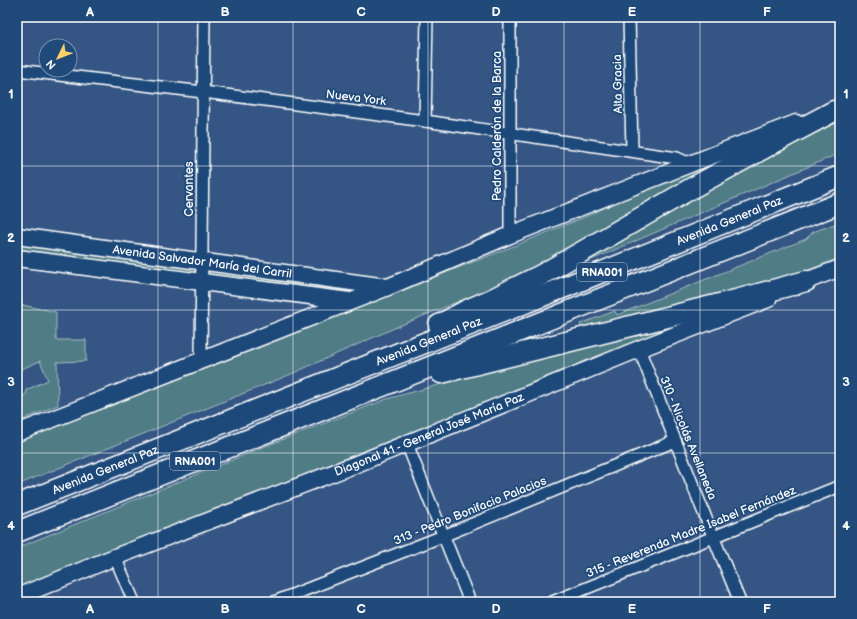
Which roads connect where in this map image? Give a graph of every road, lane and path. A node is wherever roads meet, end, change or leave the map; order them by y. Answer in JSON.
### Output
{"nodes":[{"id":1,"x":204,"y":17,"type":"edge"},
{"id":2,"x":427,"y":17,"type":"edge"},
{"id":3,"x":510,"y":17,"type":"edge"},
{"id":4,"x":630,"y":17,"type":"edge"},
{"id":5,"x":17,"y":70,"type":"edge"},
{"id":6,"x":203,"y":92,"type":"junction"},
{"id":7,"x":837,"y":111,"type":"edge"},
{"id":8,"x":425,"y":121,"type":"junction"},
{"id":9,"x":510,"y":133,"type":"junction"},
{"id":10,"x":632,"y":151,"type":"junction"},
{"id":11,"x":690,"y":164,"type":"junction"},
{"id":12,"x":840,"y":176,"type":"edge"},
{"id":13,"x":840,"y":203,"type":"edge"},
{"id":14,"x":510,"y":235,"type":"junction"},
{"id":15,"x":17,"y":236,"type":"edge"},
{"id":16,"x":17,"y":258,"type":"edge"},
{"id":17,"x":202,"y":261,"type":"junction"},
{"id":18,"x":840,"y":268,"type":"edge"},
{"id":19,"x":806,"y":281,"type":"junction"},
{"id":20,"x":202,"y":282,"type":"junction"},
{"id":21,"x":388,"y":287,"type":"junction"},
{"id":22,"x":351,"y":302,"type":"junction"},
{"id":23,"x":639,"y":349,"type":"junction"},
{"id":24,"x":201,"y":361,"type":"junction"},
{"id":25,"x":363,"y":367,"type":"junction"},
{"id":26,"x":373,"y":390,"type":"junction"},
{"id":27,"x":17,"y":433,"type":"edge"},
{"id":28,"x":675,"y":441,"type":"junction"},
{"id":29,"x":407,"y":444,"type":"junction"},
{"id":30,"x":840,"y":486,"type":"edge"},
{"id":31,"x":17,"y":505,"type":"edge"},
{"id":32,"x":17,"y":532,"type":"edge"},
{"id":33,"x":443,"y":536,"type":"junction"},
{"id":34,"x":713,"y":536,"type":"junction"},
{"id":35,"x":115,"y":557,"type":"junction"},
{"id":36,"x":17,"y":597,"type":"edge"},
{"id":37,"x":134,"y":602,"type":"edge"},
{"id":38,"x":274,"y":602,"type":"edge"},
{"id":39,"x":470,"y":602,"type":"edge"},
{"id":40,"x":552,"y":602,"type":"edge"},
{"id":41,"x":740,"y":602,"type":"edge"}],
"edges":[{"from":1,"to":6,"type":"street","name":"Cervantes"},
{"from":2,"to":8,"type":"street"},
{"from":3,"to":9,"type":"street","name":"Pedro Calderón de la Barca"},
{"from":4,"to":10,"type":"street","name":"Alta Gracia"},
{"from":5,"to":6,"type":"street","name":"Nueva York"},
{"from":6,"to":8,"type":"street","name":"Nueva York"},
{"from":6,"to":17,"type":"street","name":"Cervantes"},
{"from":7,"to":11,"type":"street"},
{"from":7,"to":25,"type":"highway"},
{"from":8,"to":9,"type":"street","name":"Nueva York"},
{"from":9,"to":10,"type":"street","name":"Nueva York"},
{"from":9,"to":14,"type":"street","name":"Pedro Calderón de la Barca"},
{"from":10,"to":11,"type":"street","name":"Nueva York"},
{"from":11,"to":14,"type":"street"},
{"from":12,"to":25,"type":"highway","name":"Avenida General Paz","number":"RNA001"},
{"from":13,"to":26,"type":"highway","name":"Avenida General Paz","number":"RNA001"},
{"from":14,"to":21,"type":"street"},
{"from":15,"to":17,"type":"street","name":"Avenida Salvador María del Carril"},
{"from":16,"to":20,"type":"street","name":"Avenida Salvador María del Carril"},
{"from":17,"to":20,"type":"street","name":"Cervantes"},
{"from":17,"to":21,"type":"street","name":"Avenida Salvador María del Carril"},
{"from":18,"to":19,"type":"street","name":"Diagonal 41 - General José María Paz"},
{"from":19,"to":23,"type":"street","name":"Diagonal 41 - General José María Paz"},
{"from":19,"to":26,"type":"highway"},
{"from":20,"to":22,"type":"street","name":"Avenida Salvador María del Carril"},
{"from":20,"to":24,"type":"street","name":"Cervantes"},
{"from":21,"to":22,"type":"street"},
{"from":22,"to":24,"type":"street"},
{"from":23,"to":28,"type":"street","name":"310 - Nicolás Avellaneda"},
{"from":23,"to":29,"type":"street","name":"Diagonal 41 - General José María Paz"},
{"from":24,"to":27,"type":"street"},
{"from":25,"to":31,"type":"highway","name":"Avenida General Paz","number":"RNA001"},
{"from":26,"to":32,"type":"highway","name":"Avenida General Paz","number":"RNA001"},
{"from":28,"to":33,"type":"street","name":"313 - Pedro Bonifacio Palacios"},
{"from":28,"to":34,"type":"street","name":"310 - Nicolás Avellaneda"},
{"from":29,"to":33,"type":"street"},
{"from":29,"to":35,"type":"street","name":"Diagonal 41 - General José María Paz"},
{"from":30,"to":34,"type":"street","name":"315 - Reverenda Madre Isabel Fernández"},
{"from":33,"to":38,"type":"street","name":"313 - Pedro Bonifacio Palacios"},
{"from":33,"to":39,"type":"street"},
{"from":34,"to":40,"type":"street","name":"315 - Reverenda Madre Isabel Fernández"},
{"from":34,"to":41,"type":"street","name":"310 - Nicolás Avellaneda"},
{"from":35,"to":36,"type":"street","name":"Diagonal 41 - General José María Paz"},
{"from":35,"to":37,"type":"street"}]}
